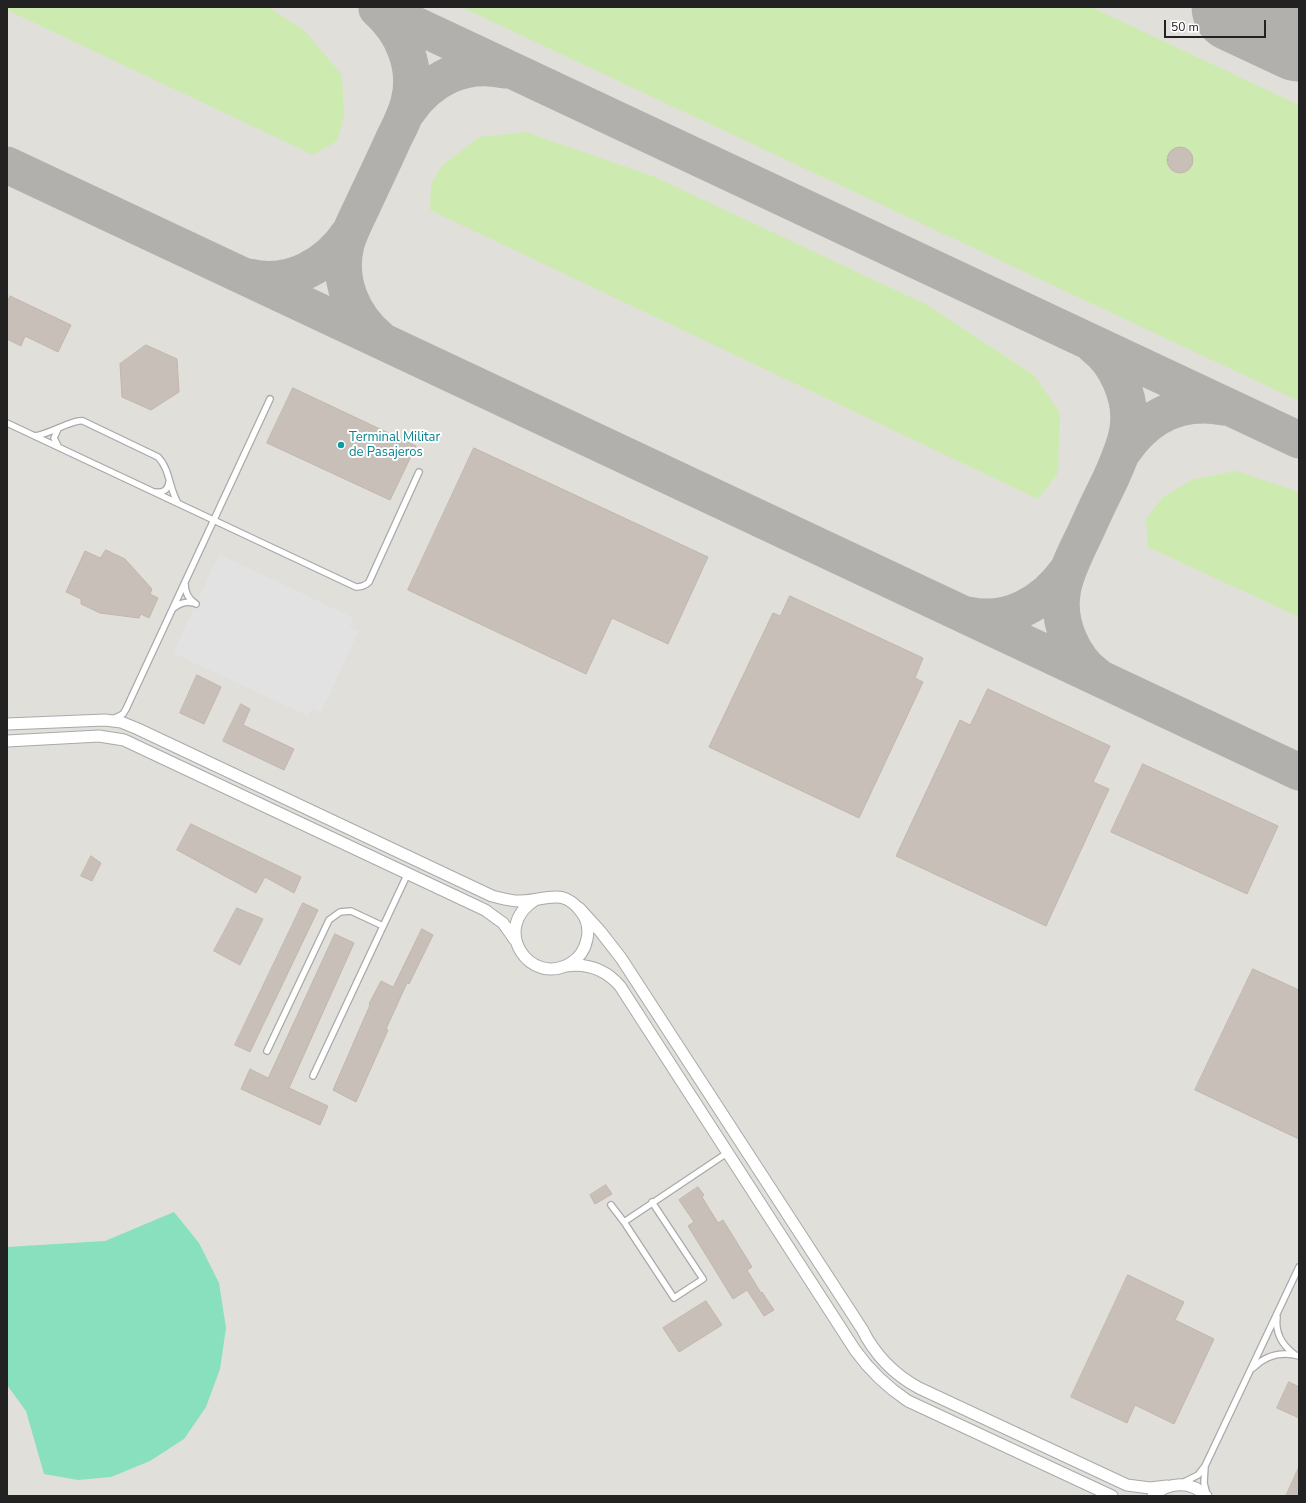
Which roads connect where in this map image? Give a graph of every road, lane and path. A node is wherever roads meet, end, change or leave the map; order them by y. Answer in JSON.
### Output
{"nodes":[{"id":1,"x":270,"y":399,"type":"dead end"},
{"id":2,"x":7,"y":423,"type":"edge"},
{"id":3,"x":58,"y":429,"type":"junction"},
{"id":4,"x":35,"y":436,"type":"junction"},
{"id":5,"x":58,"y":447,"type":"junction"},
{"id":6,"x":419,"y":472,"type":"dead end"},
{"id":7,"x":169,"y":481,"type":"junction"},
{"id":8,"x":153,"y":492,"type":"junction"},
{"id":9,"x":178,"y":503,"type":"junction"},
{"id":10,"x":214,"y":520,"type":"junction"},
{"id":11,"x":186,"y":580,"type":"junction"},
{"id":12,"x":171,"y":612,"type":"junction"},
{"id":13,"x":126,"y":709,"type":"junction"},
{"id":14,"x":105,"y":720,"type":"junction"},
{"id":15,"x":7,"y":724,"type":"edge"},
{"id":16,"x":138,"y":729,"type":"junction"},
{"id":17,"x":156,"y":737,"type":"junction"},
{"id":18,"x":7,"y":741,"type":"edge"},
{"id":19,"x":148,"y":751,"type":"junction"},
{"id":20,"x":408,"y":873,"type":"junction"},
{"id":21,"x":535,"y":900,"type":"junction"},
{"id":22,"x":578,"y":908,"type":"junction"},
{"id":23,"x":383,"y":926,"type":"junction"},
{"id":24,"x":517,"y":944,"type":"junction"},
{"id":25,"x":566,"y":966,"type":"junction"},
{"id":26,"x":267,"y":1051,"type":"dead end"},
{"id":27,"x":313,"y":1076,"type":"dead end"},
{"id":28,"x":728,"y":1153,"type":"junction"},
{"id":29,"x":652,"y":1202,"type":"junction"},
{"id":30,"x":611,"y":1205,"type":"dead end"},
{"id":31,"x":624,"y":1222,"type":"junction"},
{"id":32,"x":1299,"y":1267,"type":"edge"},
{"id":33,"x":1278,"y":1312,"type":"junction"},
{"id":34,"x":1299,"y":1356,"type":"edge"},
{"id":35,"x":1248,"y":1375,"type":"junction"},
{"id":36,"x":1205,"y":1466,"type":"junction"},
{"id":37,"x":1171,"y":1485,"type":"junction"},
{"id":38,"x":1112,"y":1496,"type":"edge"},
{"id":39,"x":1153,"y":1496,"type":"edge"},
{"id":40,"x":1207,"y":1496,"type":"edge"}],
"edges":[{"from":1,"to":10,"type":"lane"},
{"from":2,"to":4,"type":"lane"},
{"from":3,"to":4,"type":"lane"},
{"from":3,"to":5,"type":"lane"},
{"from":3,"to":7,"type":"lane"},
{"from":4,"to":5,"type":"lane"},
{"from":5,"to":8,"type":"lane"},
{"from":6,"to":10,"type":"lane"},
{"from":7,"to":8,"type":"lane"},
{"from":7,"to":9,"type":"lane"},
{"from":8,"to":9,"type":"lane"},
{"from":9,"to":10,"type":"lane"},
{"from":10,"to":11,"type":"lane"},
{"from":11,"to":12,"type":"lane"},
{"from":11,"to":12,"type":"lane"},
{"from":12,"to":13,"type":"lane"},
{"from":13,"to":14,"type":"lane"},
{"from":13,"to":16,"type":"lane"},
{"from":14,"to":15,"type":"street"},
{"from":14,"to":16,"type":"street"},
{"from":16,"to":17,"type":"street"},
{"from":17,"to":19,"type":"street"},
{"from":17,"to":21,"type":"street"},
{"from":18,"to":19,"type":"street"},
{"from":19,"to":20,"type":"street"},
{"from":20,"to":23,"type":"lane"},
{"from":20,"to":24,"type":"street"},
{"from":21,"to":22,"type":"street"},
{"from":21,"to":24,"type":"street"},
{"from":22,"to":25,"type":"street"},
{"from":22,"to":37,"type":"street"},
{"from":23,"to":26,"type":"lane"},
{"from":23,"to":27,"type":"lane"},
{"from":24,"to":25,"type":"street"},
{"from":25,"to":28,"type":"street"},
{"from":28,"to":29,"type":"lane"},
{"from":28,"to":38,"type":"street"},
{"from":29,"to":31,"type":"lane"},
{"from":29,"to":31,"type":"lane"},
{"from":30,"to":31,"type":"lane"},
{"from":32,"to":33,"type":"lane"},
{"from":33,"to":34,"type":"lane"},
{"from":33,"to":35,"type":"lane"},
{"from":34,"to":35,"type":"lane"},
{"from":35,"to":36,"type":"lane"},
{"from":36,"to":37,"type":"lane"},
{"from":36,"to":40,"type":"lane"},
{"from":37,"to":39,"type":"street"},
{"from":37,"to":40,"type":"street"}]}
